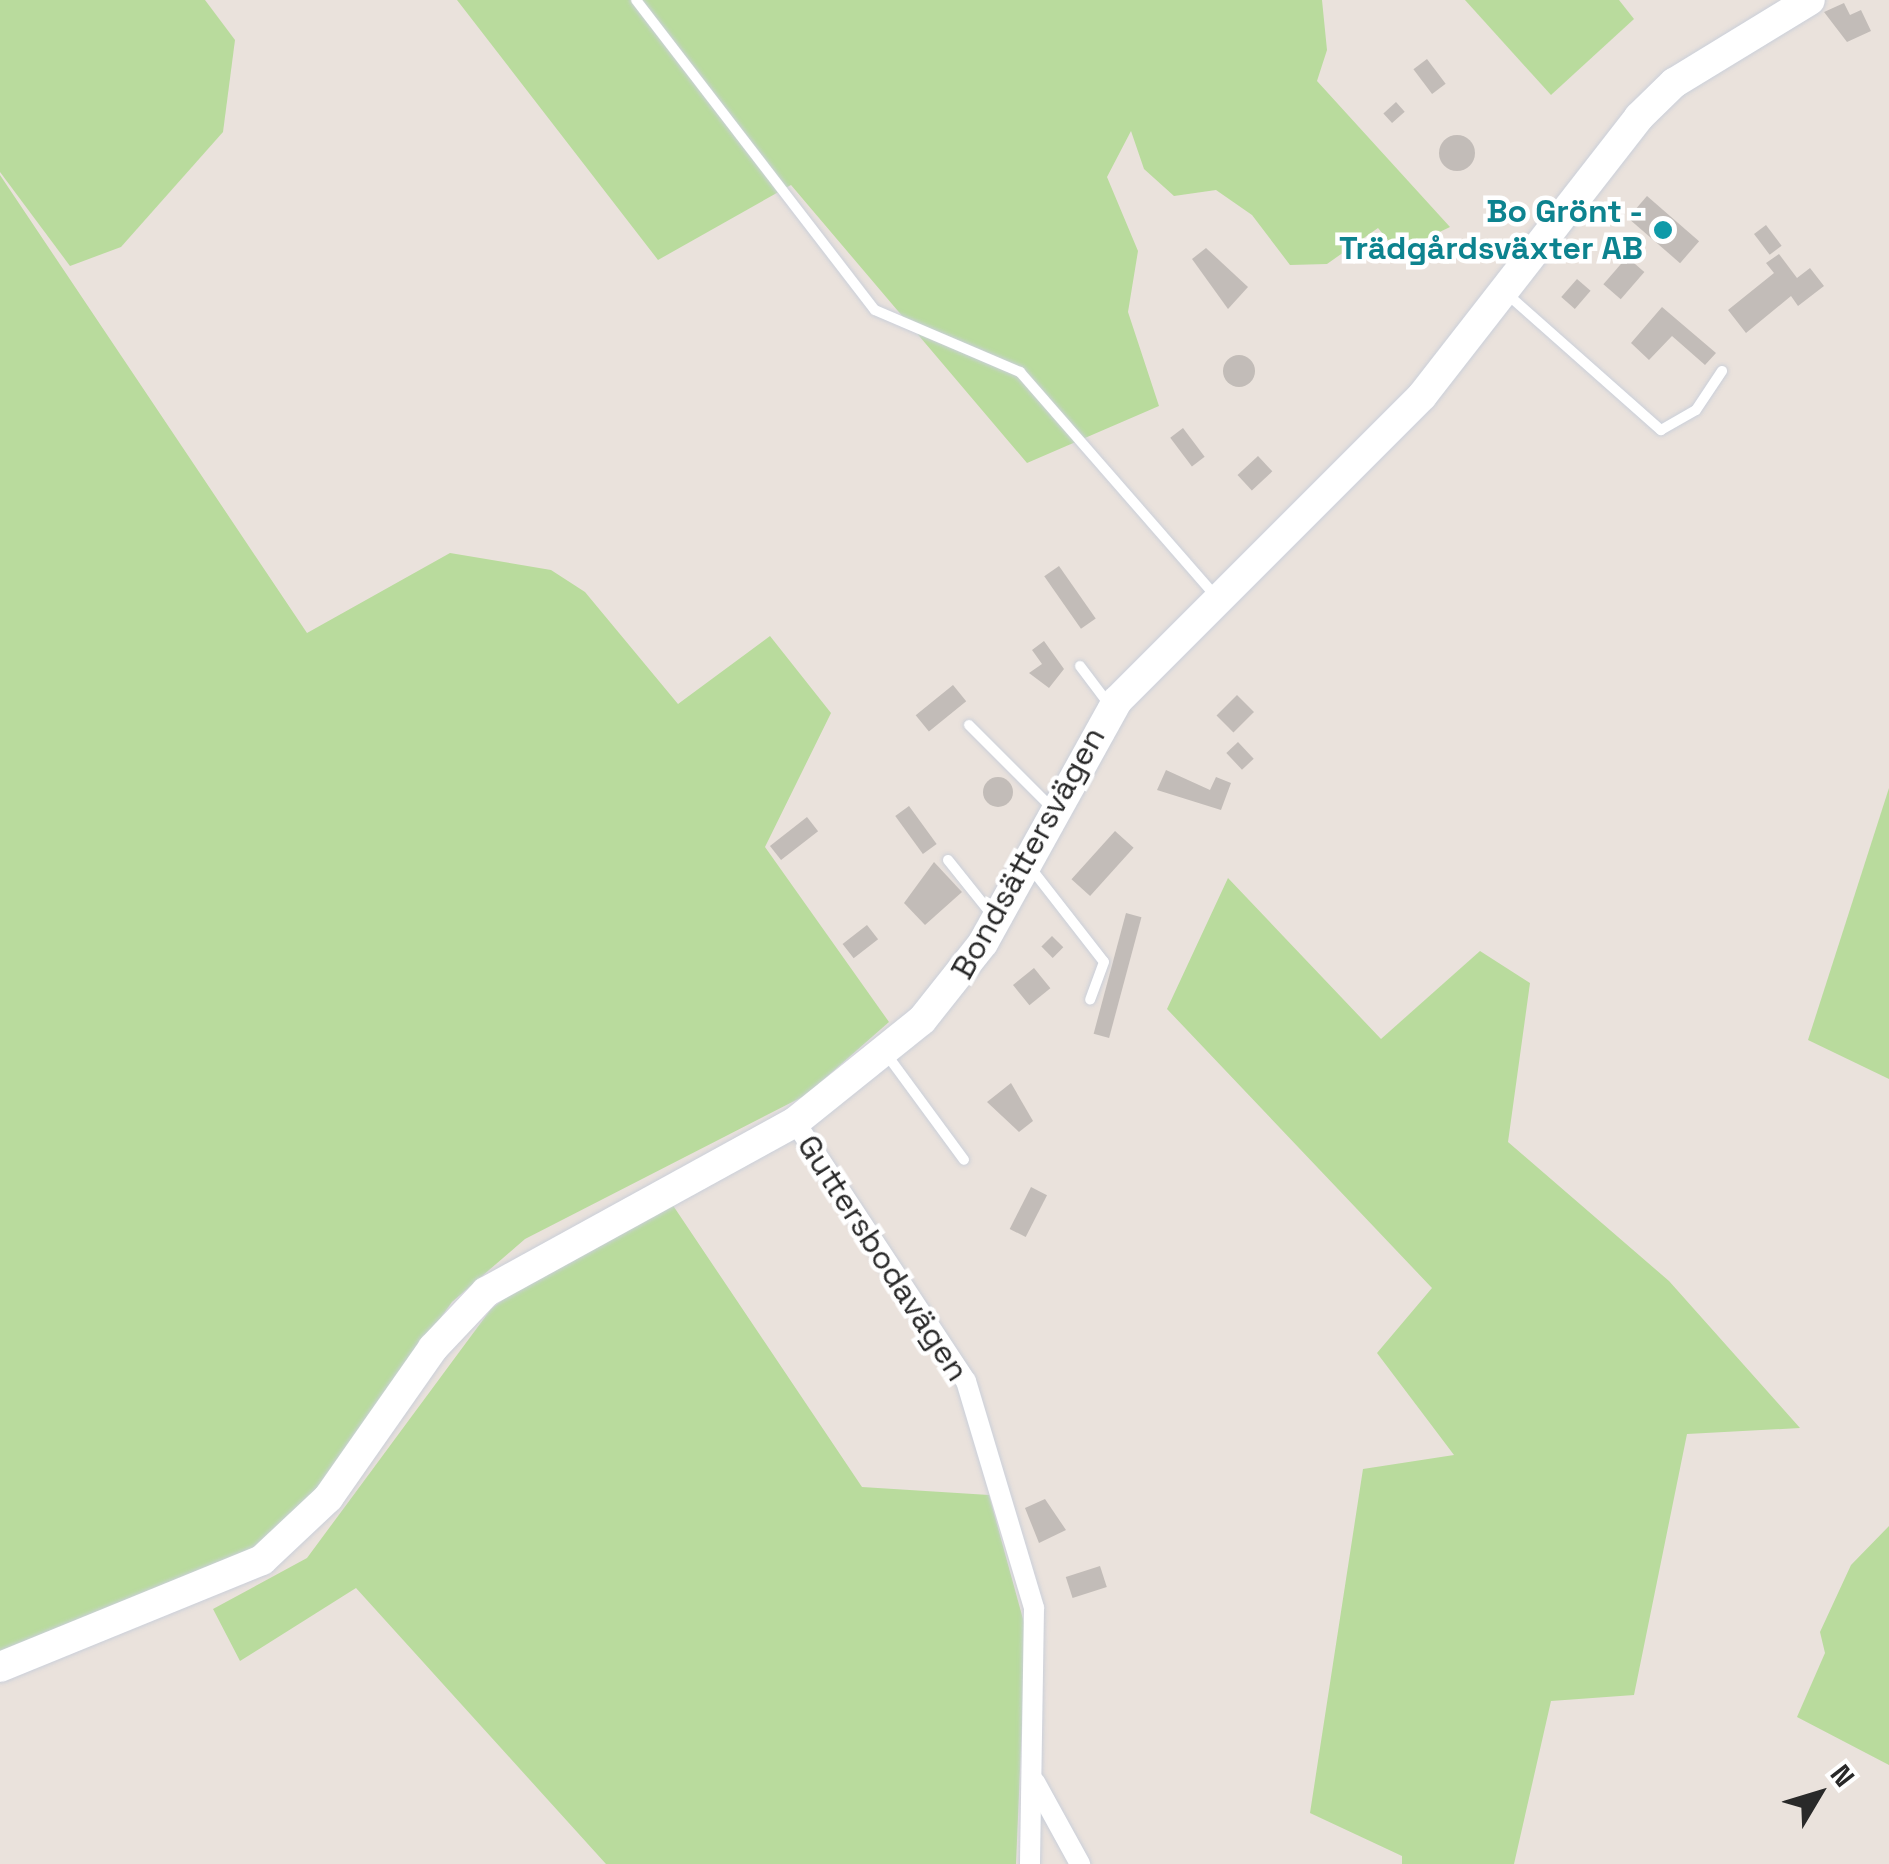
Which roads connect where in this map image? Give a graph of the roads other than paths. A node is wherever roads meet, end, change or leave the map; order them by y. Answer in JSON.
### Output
{"nodes":[{"id":1,"x":636,"y":0,"type":"edge"},
{"id":2,"x":1810,"y":0,"type":"edge"},
{"id":3,"x":1505,"y":292,"type":"junction"},
{"id":4,"x":1722,"y":372,"type":"dead end"},
{"id":5,"x":1216,"y":598,"type":"junction"},
{"id":6,"x":1080,"y":666,"type":"dead end"},
{"id":7,"x":1112,"y":708,"type":"junction"},
{"id":8,"x":970,"y":726,"type":"dead end"},
{"id":9,"x":1054,"y":809,"type":"junction"},
{"id":10,"x":948,"y":860,"type":"dead end"},
{"id":11,"x":1026,"y":862,"type":"junction"},
{"id":12,"x":996,"y":920,"type":"junction"},
{"id":13,"x":1090,"y":1000,"type":"dead end"},
{"id":14,"x":884,"y":1050,"type":"junction"},
{"id":15,"x":795,"y":1122,"type":"junction"},
{"id":16,"x":964,"y":1160,"type":"dead end"},
{"id":17,"x":0,"y":1667,"type":"edge"},
{"id":18,"x":1033,"y":1776,"type":"junction"},
{"id":19,"x":1030,"y":1864,"type":"edge"},
{"id":20,"x":1080,"y":1864,"type":"edge"}],
"edges":[{"from":1,"to":5,"type":"lane"},
{"from":2,"to":3,"type":"street","name":"Bondsättersvägen"},
{"from":3,"to":4,"type":"lane"},
{"from":3,"to":5,"type":"street","name":"Bondsättersvägen"},
{"from":5,"to":7,"type":"street","name":"Bondsättersvägen"},
{"from":6,"to":7,"type":"lane"},
{"from":7,"to":9,"type":"street","name":"Bondsättersvägen"},
{"from":8,"to":9,"type":"lane"},
{"from":9,"to":11,"type":"street","name":"Bondsättersvägen"},
{"from":10,"to":12,"type":"lane"},
{"from":11,"to":12,"type":"street","name":"Bondsättersvägen"},
{"from":11,"to":13,"type":"lane"},
{"from":12,"to":14,"type":"street","name":"Bondsättersvägen"},
{"from":14,"to":15,"type":"street","name":"Bondsättersvägen"},
{"from":14,"to":16,"type":"lane"},
{"from":15,"to":17,"type":"street","name":"Bondsättersvägen"},
{"from":15,"to":18,"type":"street","name":"Guttersbodavägen"},
{"from":18,"to":19,"type":"street","name":"Guttersbodavägen"},
{"from":18,"to":20,"type":"street"}]}
